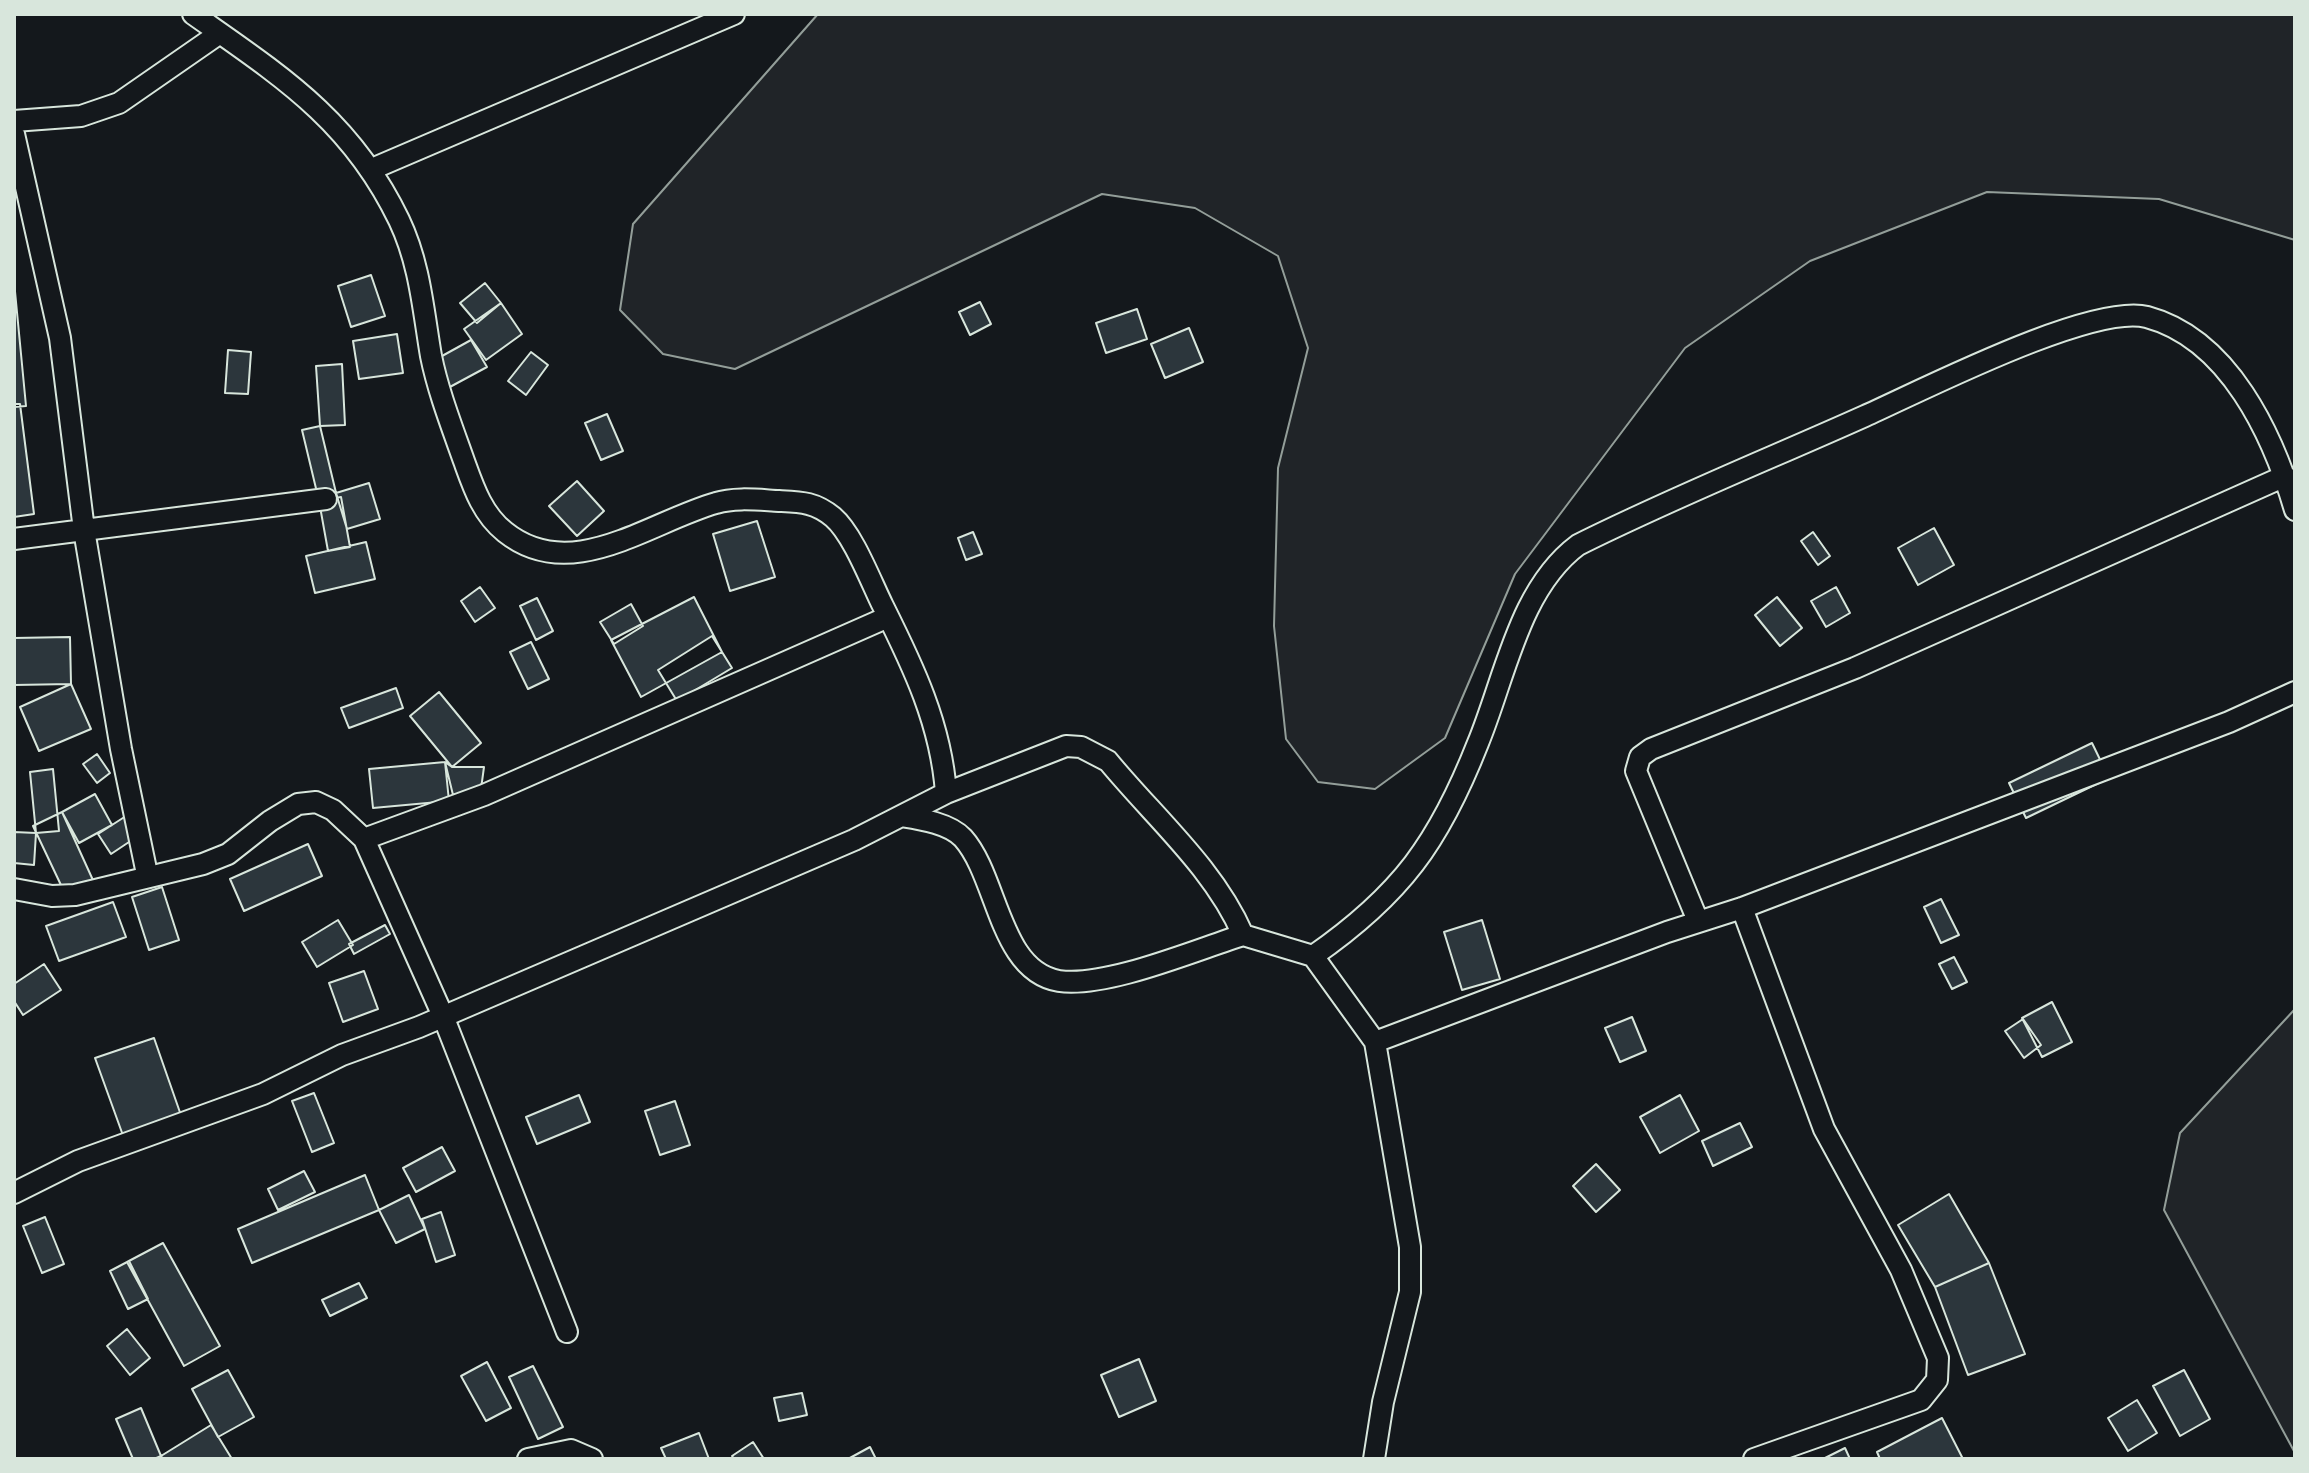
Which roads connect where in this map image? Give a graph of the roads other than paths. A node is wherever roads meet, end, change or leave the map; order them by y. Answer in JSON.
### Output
{"nodes":[{"id":1,"x":193,"y":14,"type":"edge"},
{"id":2,"x":734,"y":14,"type":"edge"},
{"id":3,"x":220,"y":33,"type":"junction"},
{"id":4,"x":14,"y":121,"type":"edge"},
{"id":5,"x":14,"y":134,"type":"edge"},
{"id":6,"x":372,"y":169,"type":"junction"},
{"id":7,"x":2285,"y":476,"type":"junction"},
{"id":8,"x":326,"y":499,"type":"dead end"},
{"id":9,"x":2295,"y":510,"type":"edge"},
{"id":10,"x":84,"y":530,"type":"junction"},
{"id":11,"x":14,"y":539,"type":"edge"},
{"id":12,"x":888,"y":617,"type":"junction"},
{"id":13,"x":2295,"y":692,"type":"edge"},
{"id":14,"x":946,"y":793,"type":"junction"},
{"id":15,"x":901,"y":816,"type":"junction"},
{"id":16,"x":364,"y":839,"type":"junction"},
{"id":17,"x":147,"y":874,"type":"junction"},
{"id":18,"x":14,"y":889,"type":"edge"},
{"id":19,"x":1742,"y":908,"type":"junction"},
{"id":20,"x":1698,"y":921,"type":"junction"},
{"id":21,"x":1243,"y":935,"type":"junction"},
{"id":22,"x":1313,"y":956,"type":"junction"},
{"id":23,"x":443,"y":1016,"type":"junction"},
{"id":24,"x":1375,"y":1042,"type":"junction"},
{"id":25,"x":14,"y":1193,"type":"edge"},
{"id":26,"x":567,"y":1332,"type":"dead end"},
{"id":27,"x":528,"y":1459,"type":"edge"},
{"id":28,"x":592,"y":1459,"type":"edge"},
{"id":29,"x":1374,"y":1459,"type":"edge"},
{"id":30,"x":1754,"y":1459,"type":"edge"}],
"edges":[{"from":1,"to":3,"type":"street"},
{"from":2,"to":6,"type":"street"},
{"from":3,"to":4,"type":"street"},
{"from":3,"to":6,"type":"street"},
{"from":5,"to":10,"type":"street"},
{"from":6,"to":12,"type":"street"},
{"from":7,"to":9,"type":"street"},
{"from":7,"to":20,"type":"street"},
{"from":7,"to":22,"type":"street"},
{"from":8,"to":10,"type":"street"},
{"from":10,"to":11,"type":"street"},
{"from":10,"to":17,"type":"street"},
{"from":12,"to":14,"type":"street"},
{"from":12,"to":16,"type":"street"},
{"from":13,"to":19,"type":"street"},
{"from":14,"to":15,"type":"street"},
{"from":14,"to":21,"type":"street"},
{"from":15,"to":21,"type":"street"},
{"from":15,"to":23,"type":"street"},
{"from":16,"to":17,"type":"street"},
{"from":16,"to":23,"type":"street"},
{"from":17,"to":18,"type":"street"},
{"from":19,"to":20,"type":"street"},
{"from":19,"to":30,"type":"street"},
{"from":20,"to":24,"type":"street"},
{"from":21,"to":22,"type":"street"},
{"from":22,"to":24,"type":"street"},
{"from":23,"to":25,"type":"street"},
{"from":23,"to":26,"type":"street"},
{"from":24,"to":29,"type":"street"},
{"from":27,"to":28,"type":"street"}]}
